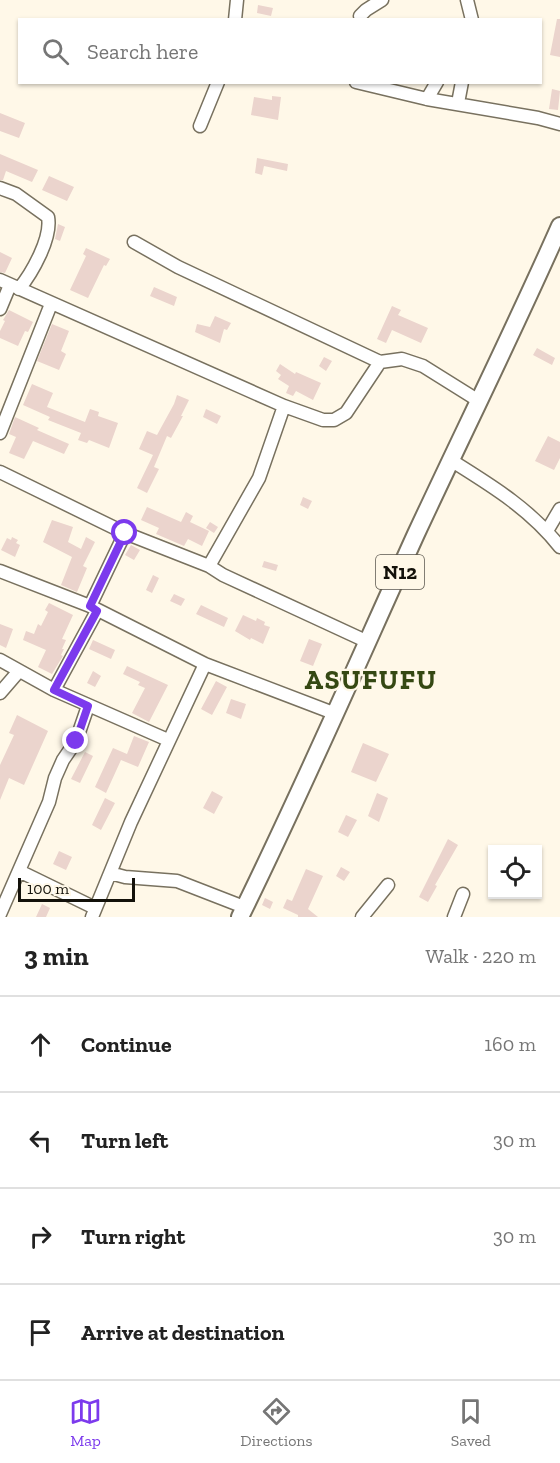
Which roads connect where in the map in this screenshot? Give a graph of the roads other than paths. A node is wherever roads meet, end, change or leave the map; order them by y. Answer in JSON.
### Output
{"nodes":[{"id":1,"x":237,"y":0,"type":"edge"},
{"id":2,"x":382,"y":0,"type":"edge"},
{"id":3,"x":467,"y":0,"type":"edge"},
{"id":4,"x":360,"y":16,"type":"dead end"},
{"id":5,"x":235,"y":18,"type":"edge"},
{"id":6,"x":472,"y":18,"type":"edge"},
{"id":7,"x":217,"y":84,"type":"edge"},
{"id":8,"x":364,"y":84,"type":"edge"},
{"id":9,"x":436,"y":84,"type":"edge"},
{"id":10,"x":462,"y":84,"type":"edge"},
{"id":11,"x":427,"y":99,"type":"junction"},
{"id":12,"x":458,"y":103,"type":"junction"},
{"id":13,"x":560,"y":124,"type":"edge"},
{"id":14,"x":200,"y":126,"type":"dead end"},
{"id":15,"x":0,"y":188,"type":"edge"},
{"id":16,"x":560,"y":226,"type":"edge"},
{"id":17,"x":134,"y":243,"type":"dead end"},
{"id":18,"x":10,"y":284,"type":"edge"},
{"id":19,"x":51,"y":304,"type":"junction"},
{"id":20,"x":0,"y":309,"type":"edge"},
{"id":21,"x":380,"y":362,"type":"junction"},
{"id":22,"x":479,"y":401,"type":"junction"},
{"id":23,"x":284,"y":406,"type":"junction"},
{"id":24,"x":0,"y":434,"type":"edge"},
{"id":25,"x":452,"y":461,"type":"junction"},
{"id":26,"x":0,"y":472,"type":"edge"},
{"id":27,"x":560,"y":509,"type":"edge"},
{"id":28,"x":547,"y":531,"type":"junction"},
{"id":29,"x":125,"y":533,"type":"junction"},
{"id":30,"x":560,"y":547,"type":"edge"},
{"id":31,"x":209,"y":566,"type":"junction"},
{"id":32,"x":0,"y":571,"type":"edge"},
{"id":33,"x":93,"y":608,"type":"junction"},
{"id":34,"x":368,"y":642,"type":"junction"},
{"id":35,"x":0,"y":660,"type":"edge"},
{"id":36,"x":205,"y":664,"type":"junction"},
{"id":37,"x":19,"y":671,"type":"junction"},
{"id":38,"x":54,"y":690,"type":"junction"},
{"id":39,"x":0,"y":693,"type":"edge"},
{"id":40,"x":88,"y":706,"type":"junction"},
{"id":41,"x":336,"y":714,"type":"junction"},
{"id":42,"x":168,"y":740,"type":"junction"},
{"id":43,"x":19,"y":871,"type":"junction"},
{"id":44,"x":110,"y":873,"type":"junction"},
{"id":45,"x":388,"y":885,"type":"dead end"},
{"id":46,"x":463,"y":894,"type":"dead end"},
{"id":47,"x":242,"y":912,"type":"edge"},
{"id":48,"x":94,"y":913,"type":"edge"},
{"id":49,"x":0,"y":914,"type":"edge"},
{"id":50,"x":362,"y":917,"type":"edge"},
{"id":51,"x":454,"y":917,"type":"edge"}],
"edges":[{"from":1,"to":5,"type":"street"},
{"from":2,"to":4,"type":"street"},
{"from":3,"to":6,"type":"street"},
{"from":7,"to":14,"type":"street"},
{"from":8,"to":11,"type":"street"},
{"from":9,"to":11,"type":"street"},
{"from":10,"to":12,"type":"street"},
{"from":11,"to":12,"type":"street"},
{"from":12,"to":13,"type":"street"},
{"from":15,"to":18,"type":"street"},
{"from":16,"to":22,"type":"highway","number":"N12"},
{"from":17,"to":21,"type":"street"},
{"from":18,"to":19,"type":"street"},
{"from":18,"to":20,"type":"street"},
{"from":19,"to":23,"type":"street"},
{"from":19,"to":24,"type":"street"},
{"from":21,"to":22,"type":"street"},
{"from":21,"to":23,"type":"street"},
{"from":22,"to":25,"type":"highway","number":"N12"},
{"from":23,"to":31,"type":"street"},
{"from":25,"to":28,"type":"street"},
{"from":25,"to":34,"type":"highway","number":"N12"},
{"from":26,"to":29,"type":"street"},
{"from":27,"to":28,"type":"street"},
{"from":28,"to":30,"type":"street"},
{"from":29,"to":31,"type":"street"},
{"from":29,"to":33,"type":"street"},
{"from":31,"to":34,"type":"street"},
{"from":32,"to":33,"type":"street"},
{"from":33,"to":36,"type":"street"},
{"from":33,"to":38,"type":"street"},
{"from":34,"to":41,"type":"highway","number":"N12"},
{"from":35,"to":37,"type":"street"},
{"from":36,"to":41,"type":"street"},
{"from":36,"to":42,"type":"street"},
{"from":37,"to":38,"type":"street"},
{"from":37,"to":39,"type":"street"},
{"from":38,"to":40,"type":"street"},
{"from":40,"to":42,"type":"street"},
{"from":40,"to":43,"type":"street"},
{"from":41,"to":47,"type":"highway","number":"N12"},
{"from":42,"to":44,"type":"street"},
{"from":43,"to":48,"type":"street"},
{"from":43,"to":49,"type":"street"},
{"from":44,"to":47,"type":"street"},
{"from":44,"to":48,"type":"street"},
{"from":45,"to":50,"type":"street"},
{"from":46,"to":51,"type":"street"}]}
